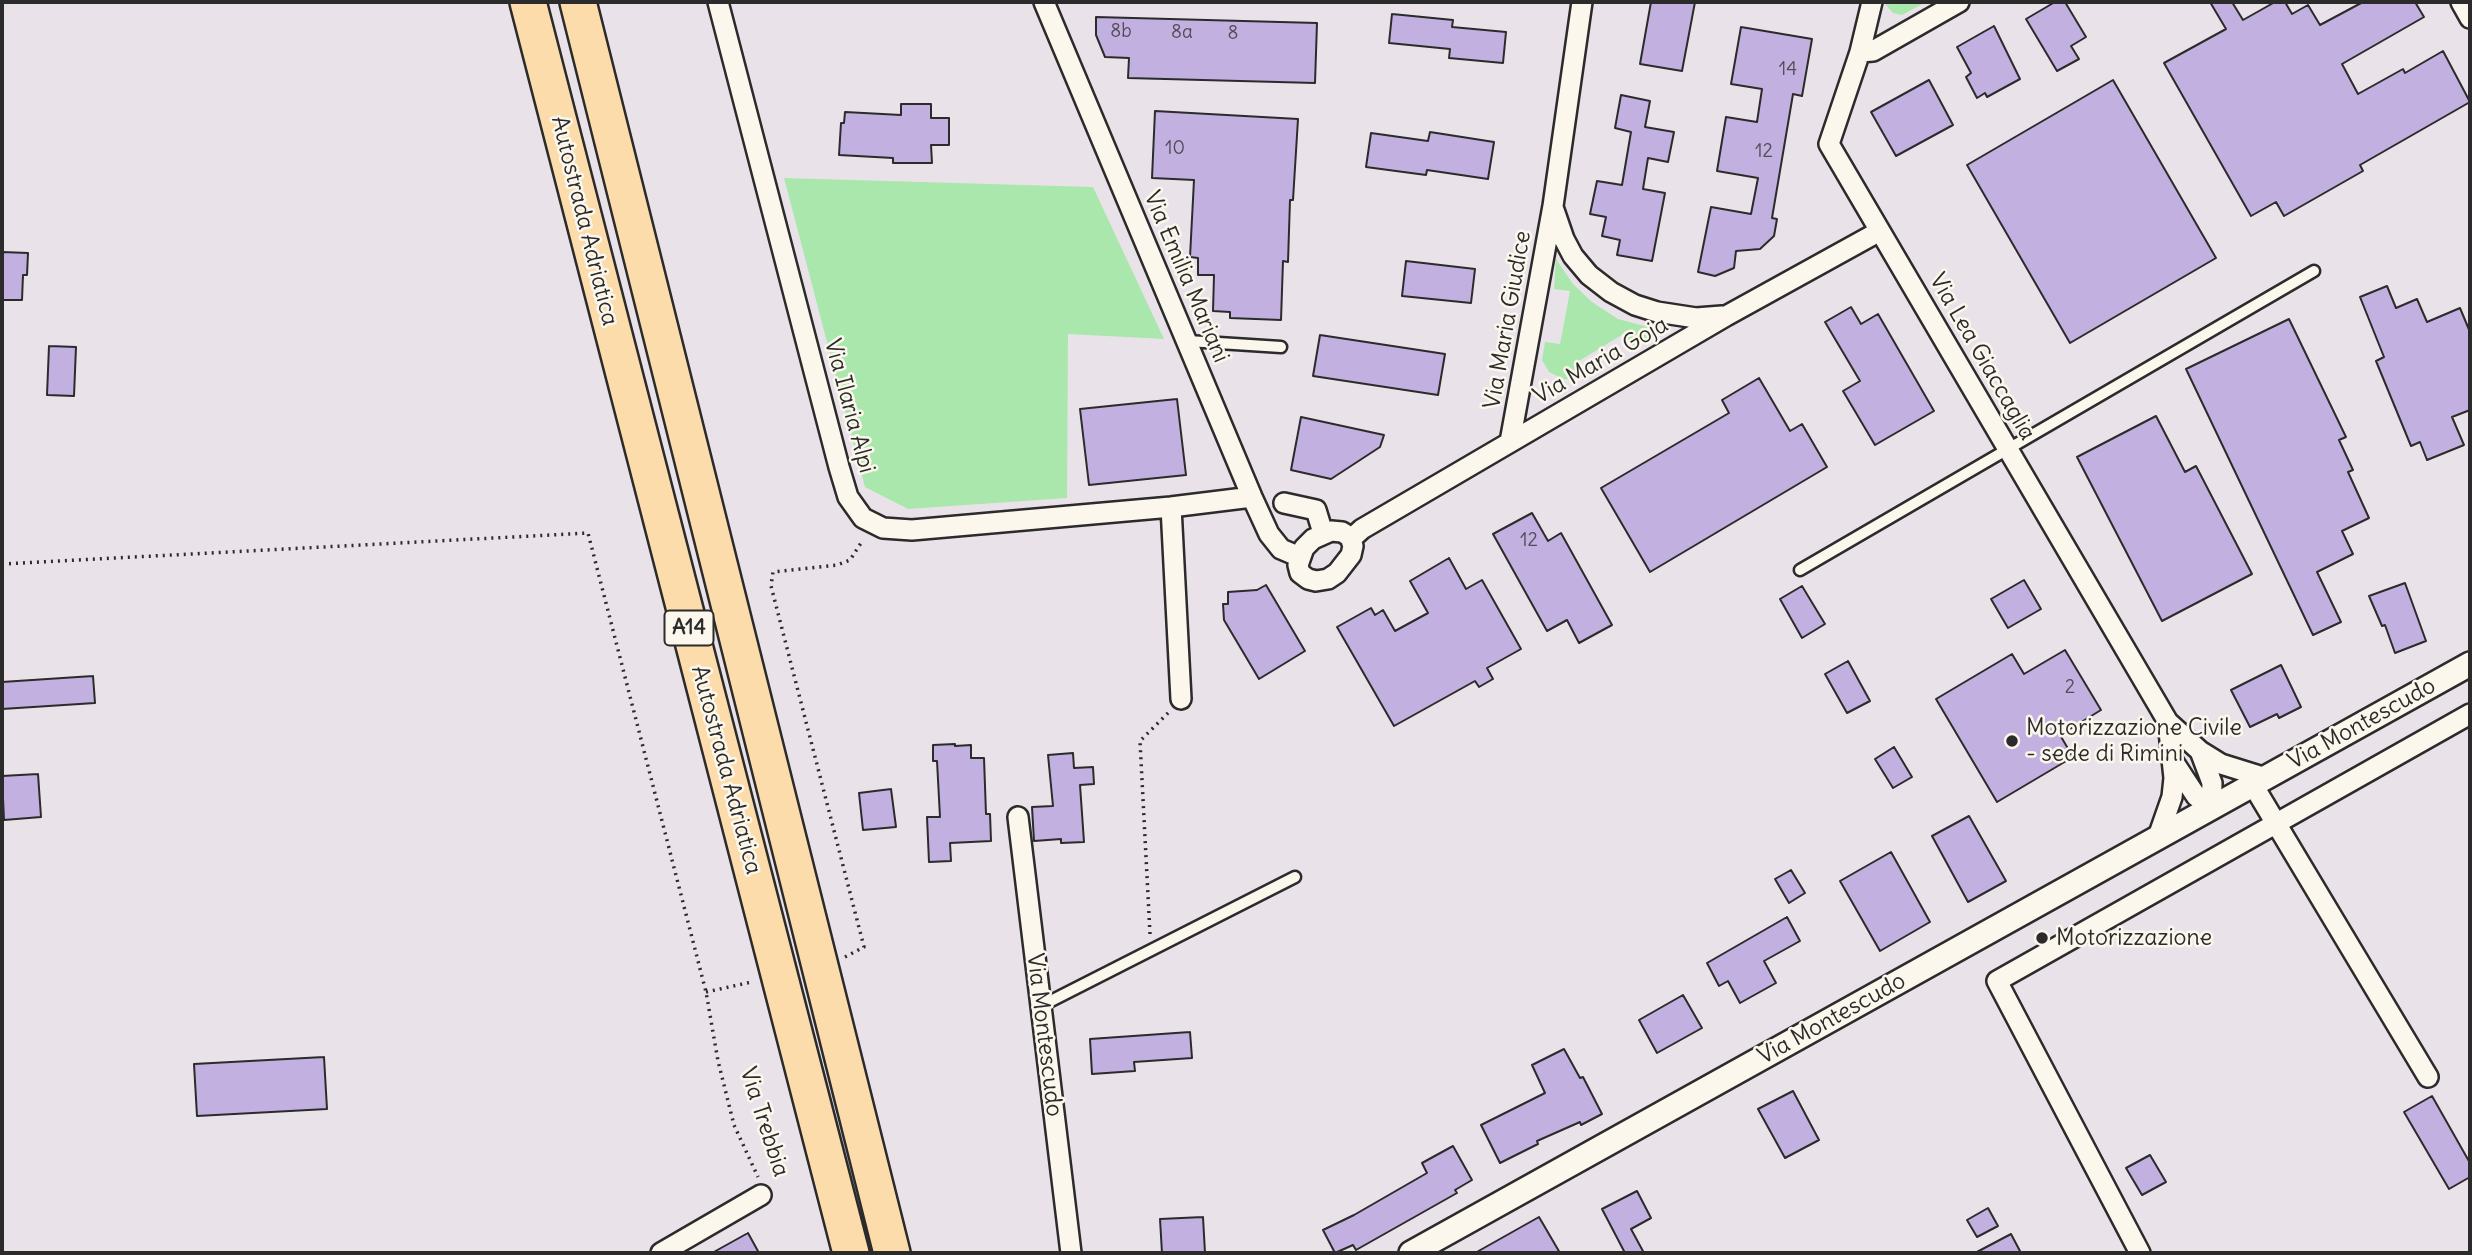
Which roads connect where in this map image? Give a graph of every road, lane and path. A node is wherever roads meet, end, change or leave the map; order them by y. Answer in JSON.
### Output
{"nodes":[{"id":1,"x":528,"y":2,"type":"edge"},
{"id":2,"x":578,"y":2,"type":"edge"},
{"id":3,"x":718,"y":2,"type":"edge"},
{"id":4,"x":1044,"y":2,"type":"edge"},
{"id":5,"x":1582,"y":2,"type":"edge"},
{"id":6,"x":1872,"y":2,"type":"edge"},
{"id":7,"x":1959,"y":2,"type":"edge"},
{"id":8,"x":2461,"y":2,"type":"edge"},
{"id":9,"x":2470,"y":18,"type":"edge"},
{"id":10,"x":1860,"y":52,"type":"junction"},
{"id":11,"x":1553,"y":206,"type":"junction"},
{"id":12,"x":1880,"y":231,"type":"junction"},
{"id":13,"x":2314,"y":271,"type":"dead end"},
{"id":14,"x":1726,"y":316,"type":"junction"},
{"id":15,"x":1188,"y":341,"type":"junction"},
{"id":16,"x":1281,"y":347,"type":"dead end"},
{"id":17,"x":1510,"y":442,"type":"junction"},
{"id":18,"x":2008,"y":449,"type":"junction"},
{"id":19,"x":1252,"y":497,"type":"junction"},
{"id":20,"x":1284,"y":503,"type":"dead end"},
{"id":21,"x":1171,"y":507,"type":"junction"},
{"id":22,"x":873,"y":523,"type":"junction"},
{"id":23,"x":1323,"y":533,"type":"junction"},
{"id":24,"x":1351,"y":539,"type":"junction"},
{"id":25,"x":1300,"y":557,"type":"junction"},
{"id":26,"x":2,"y":564,"type":"edge"},
{"id":27,"x":1800,"y":570,"type":"dead end"},
{"id":28,"x":2470,"y":664,"type":"edge"},
{"id":29,"x":1181,"y":699,"type":"joint"},
{"id":30,"x":2470,"y":714,"type":"edge"},
{"id":31,"x":2168,"y":722,"type":"junction"},
{"id":32,"x":2200,"y":751,"type":"junction"},
{"id":33,"x":2173,"y":761,"type":"junction"},
{"id":34,"x":2260,"y":781,"type":"junction"},
{"id":35,"x":2211,"y":808,"type":"junction"},
{"id":36,"x":1018,"y":817,"type":"dead end"},
{"id":37,"x":2277,"y":824,"type":"junction"},
{"id":38,"x":2158,"y":837,"type":"junction"},
{"id":39,"x":1295,"y":877,"type":"dead end"},
{"id":40,"x":1151,"y":950,"type":"junction"},
{"id":41,"x":840,"y":960,"type":"dead end"},
{"id":42,"x":758,"y":981,"type":"dead end"},
{"id":43,"x":706,"y":992,"type":"junction"},
{"id":44,"x":1041,"y":1006,"type":"junction"},
{"id":45,"x":2428,"y":1077,"type":"dead end"},
{"id":46,"x":761,"y":1195,"type":"joint"},
{"id":47,"x":661,"y":1253,"type":"edge"},
{"id":48,"x":851,"y":1253,"type":"edge"},
{"id":49,"x":892,"y":1253,"type":"edge"},
{"id":50,"x":1071,"y":1253,"type":"edge"},
{"id":51,"x":1411,"y":1253,"type":"edge"},
{"id":52,"x":2140,"y":1253,"type":"edge"}],
"edges":[{"from":1,"to":48,"type":"highway","name":"Autostrada Adriatica","number":"A14"},
{"from":2,"to":49,"type":"highway","name":"Autostrada Adriatica","number":"A14"},
{"from":3,"to":22,"type":"street","name":"Via Ilaria Alpi"},
{"from":4,"to":15,"type":"street","name":"Via Emilia Mariani"},
{"from":5,"to":11,"type":"street","name":"Via Maria Giudice"},
{"from":6,"to":10,"type":"street","name":"Via Lea Giaccaglia"},
{"from":7,"to":10,"type":"street"},
{"from":8,"to":9,"type":"street"},
{"from":10,"to":12,"type":"street","name":"Via Lea Giaccaglia"},
{"from":11,"to":14,"type":"street","name":"Via Maria Giudice"},
{"from":11,"to":17,"type":"street","name":"Via Maria Giudice"},
{"from":12,"to":14,"type":"street","name":"Via Maria Goja"},
{"from":12,"to":18,"type":"street","name":"Via Lea Giaccaglia"},
{"from":13,"to":18,"type":"lane"},
{"from":14,"to":17,"type":"street","name":"Via Maria Goja"},
{"from":15,"to":16,"type":"lane"},
{"from":15,"to":19,"type":"street","name":"Via Emilia Mariani"},
{"from":17,"to":24,"type":"street","name":"Via Maria Goja"},
{"from":18,"to":27,"type":"lane"},
{"from":18,"to":31,"type":"street","name":"Via Lea Giaccaglia"},
{"from":19,"to":21,"type":"street"},
{"from":19,"to":25,"type":"street","name":"Via Emilia Mariani"},
{"from":20,"to":23,"type":"street"},
{"from":21,"to":22,"type":"street"},
{"from":21,"to":29,"type":"street"},
{"from":22,"to":41,"type":"path"},
{"from":23,"to":24,"type":"street"},
{"from":23,"to":25,"type":"street"},
{"from":24,"to":25,"type":"street"},
{"from":26,"to":43,"type":"path","name":"Via Trebbia"},
{"from":28,"to":34,"type":"street","name":"Via Montescudo"},
{"from":29,"to":40,"type":"path"},
{"from":30,"to":37,"type":"street","name":"Via Montescudo"},
{"from":31,"to":32,"type":"street","name":"Via Lea Giaccaglia"},
{"from":31,"to":33,"type":"street","name":"Via Lea Giaccaglia"},
{"from":32,"to":34,"type":"street","name":"Via Lea Giaccaglia"},
{"from":32,"to":35,"type":"street","name":"Via Lea Giaccaglia"},
{"from":33,"to":35,"type":"street","name":"Via Lea Giaccaglia"},
{"from":33,"to":38,"type":"street","name":"Via Lea Giaccaglia"},
{"from":34,"to":35,"type":"street","name":"Via Montescudo"},
{"from":34,"to":37,"type":"street"},
{"from":35,"to":38,"type":"street","name":"Via Montescudo"},
{"from":36,"to":44,"type":"street","name":"Via Montescudo"},
{"from":37,"to":45,"type":"street"},
{"from":37,"to":52,"type":"street","name":"Via Montescudo"},
{"from":38,"to":51,"type":"street","name":"Via Montescudo"},
{"from":39,"to":40,"type":"lane"},
{"from":40,"to":44,"type":"lane"},
{"from":42,"to":43,"type":"path"},
{"from":43,"to":46,"type":"path","name":"Via Trebbia"},
{"from":44,"to":50,"type":"street","name":"Via Montescudo"},
{"from":46,"to":47,"type":"street","name":"Via Trebbia"}]}
